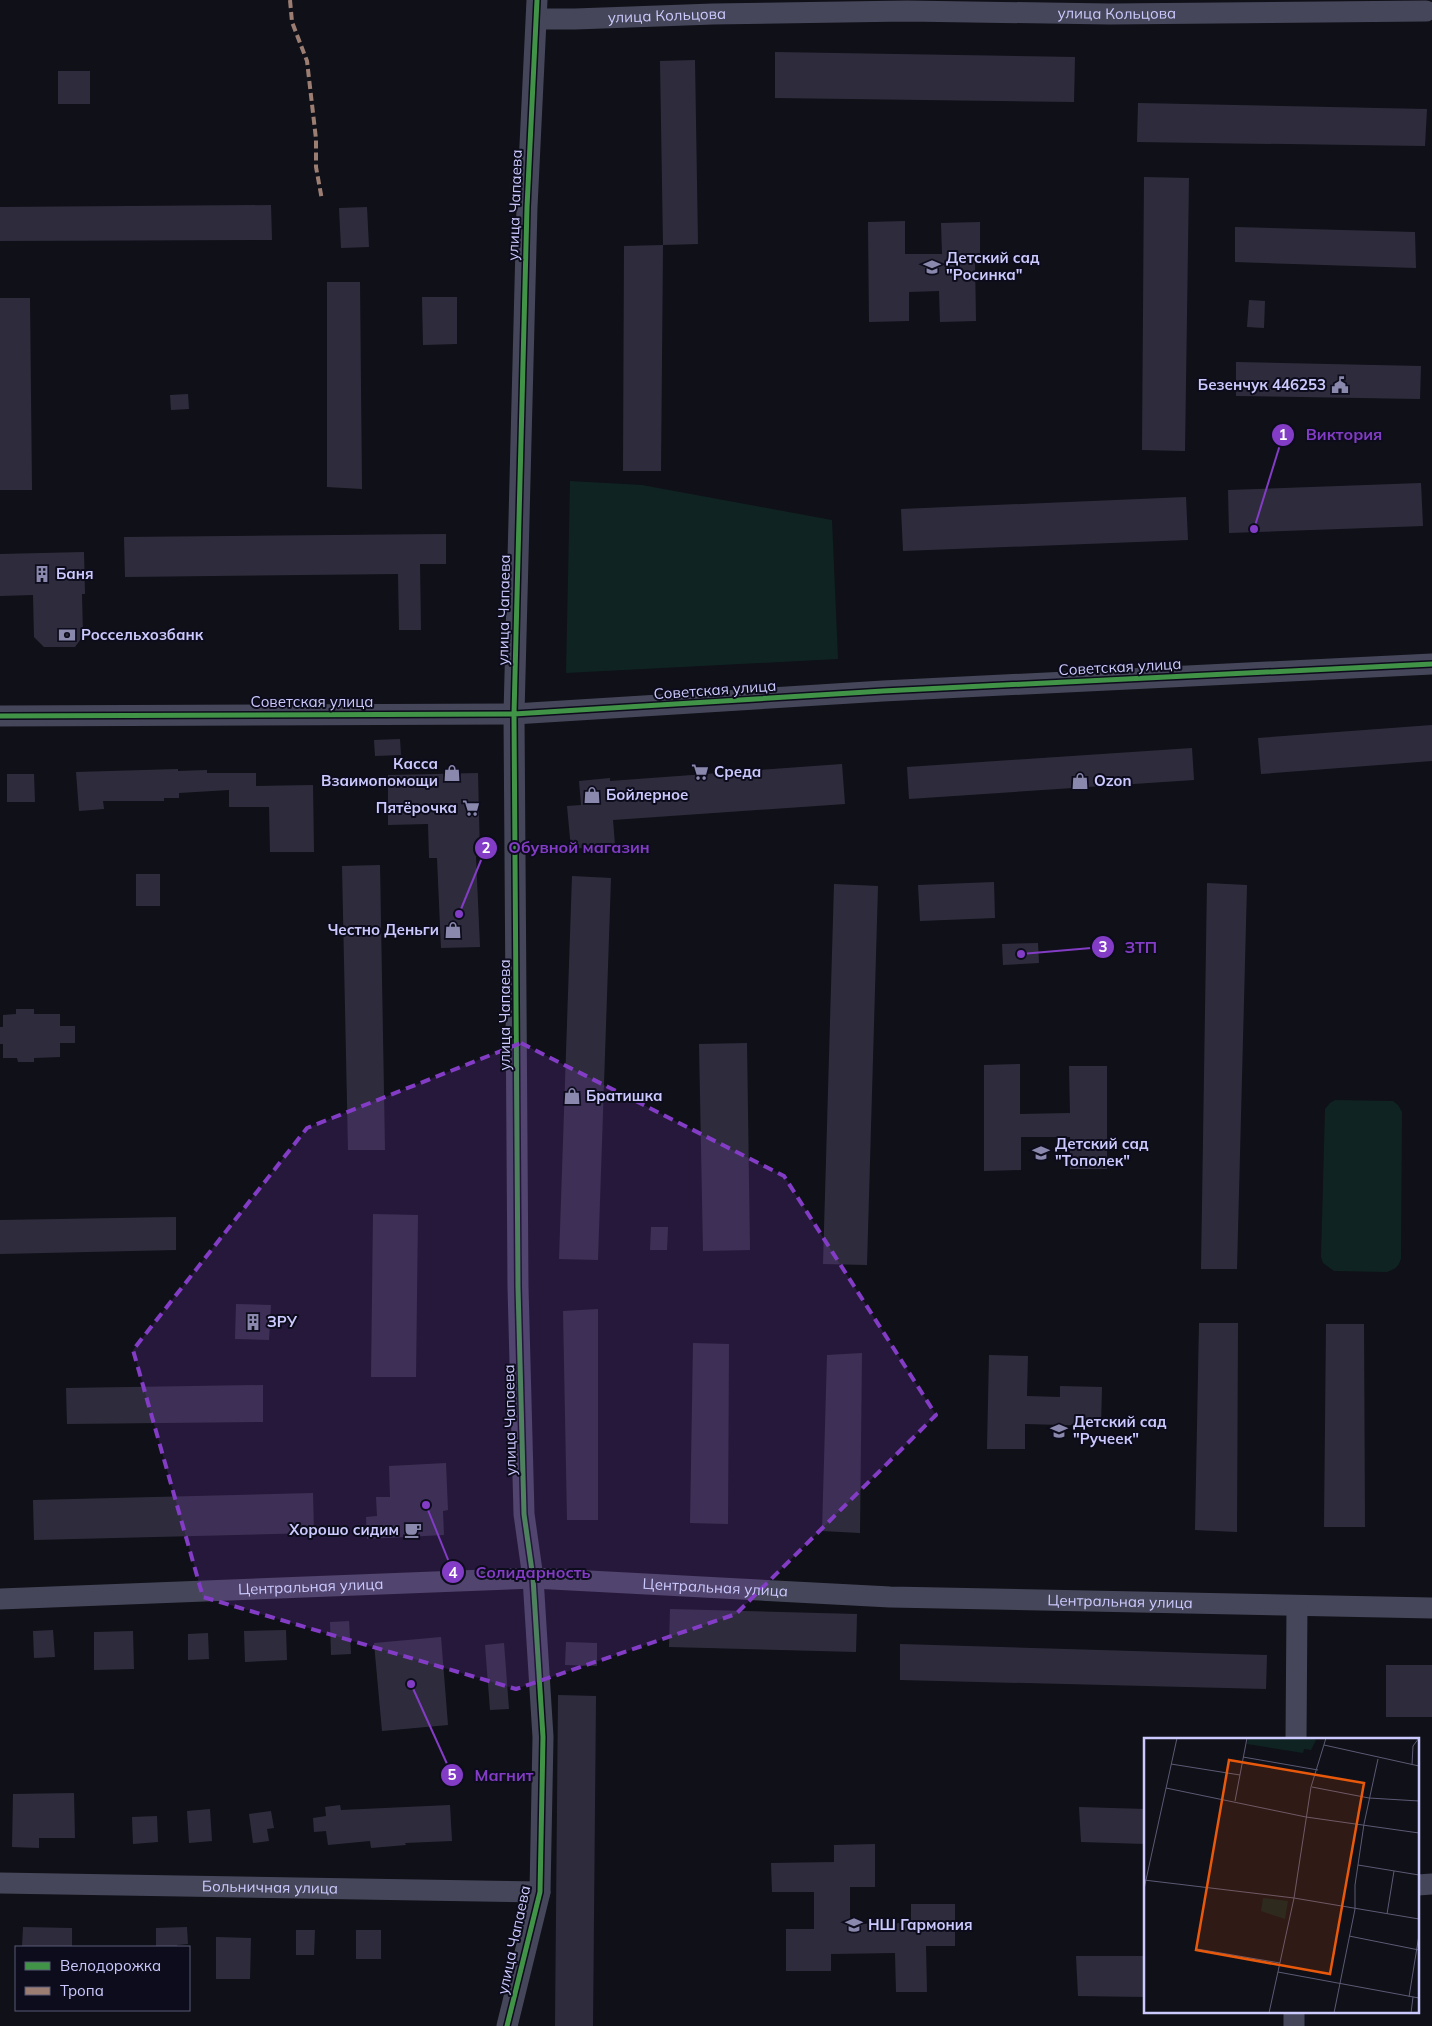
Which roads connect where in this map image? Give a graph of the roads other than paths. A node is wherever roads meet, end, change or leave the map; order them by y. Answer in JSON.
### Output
{"nodes":[{"id":1,"x":537,"y":9,"type":"edge"},
{"id":2,"x":1426,"y":11,"type":"dead end"},
{"id":3,"x":1432,"y":664,"type":"edge"},
{"id":4,"x":514,"y":714,"type":"junction"},
{"id":5,"x":0,"y":716,"type":"edge"},
{"id":6,"x":532,"y":1578,"type":"junction"},
{"id":7,"x":0,"y":1599,"type":"edge"},
{"id":8,"x":1297,"y":1606,"type":"junction"},
{"id":9,"x":1432,"y":1608,"type":"edge"},
{"id":10,"x":1296,"y":1738,"type":"edge"},
{"id":11,"x":0,"y":1883,"type":"edge"},
{"id":12,"x":540,"y":1892,"type":"junction"},
{"id":13,"x":507,"y":2026,"type":"edge"}],
"edges":[{"from":1,"to":2,"type":"street","name":"улица Кольцова"},
{"from":1,"to":4,"type":"street","name":"улица Чапаева"},
{"from":3,"to":4,"type":"street","name":"Советская улица"},
{"from":4,"to":5,"type":"street","name":"Советская улица"},
{"from":4,"to":6,"type":"street","name":"улица Чапаева"},
{"from":6,"to":7,"type":"street","name":"Центральная улица"},
{"from":6,"to":8,"type":"street","name":"Центральная улица"},
{"from":6,"to":12,"type":"street","name":"улица Чапаева"},
{"from":8,"to":9,"type":"street","name":"Центральная улица"},
{"from":8,"to":10,"type":"street"},
{"from":11,"to":12,"type":"street","name":"Больничная улица"},
{"from":12,"to":13,"type":"street","name":"улица Чапаева"}]}
